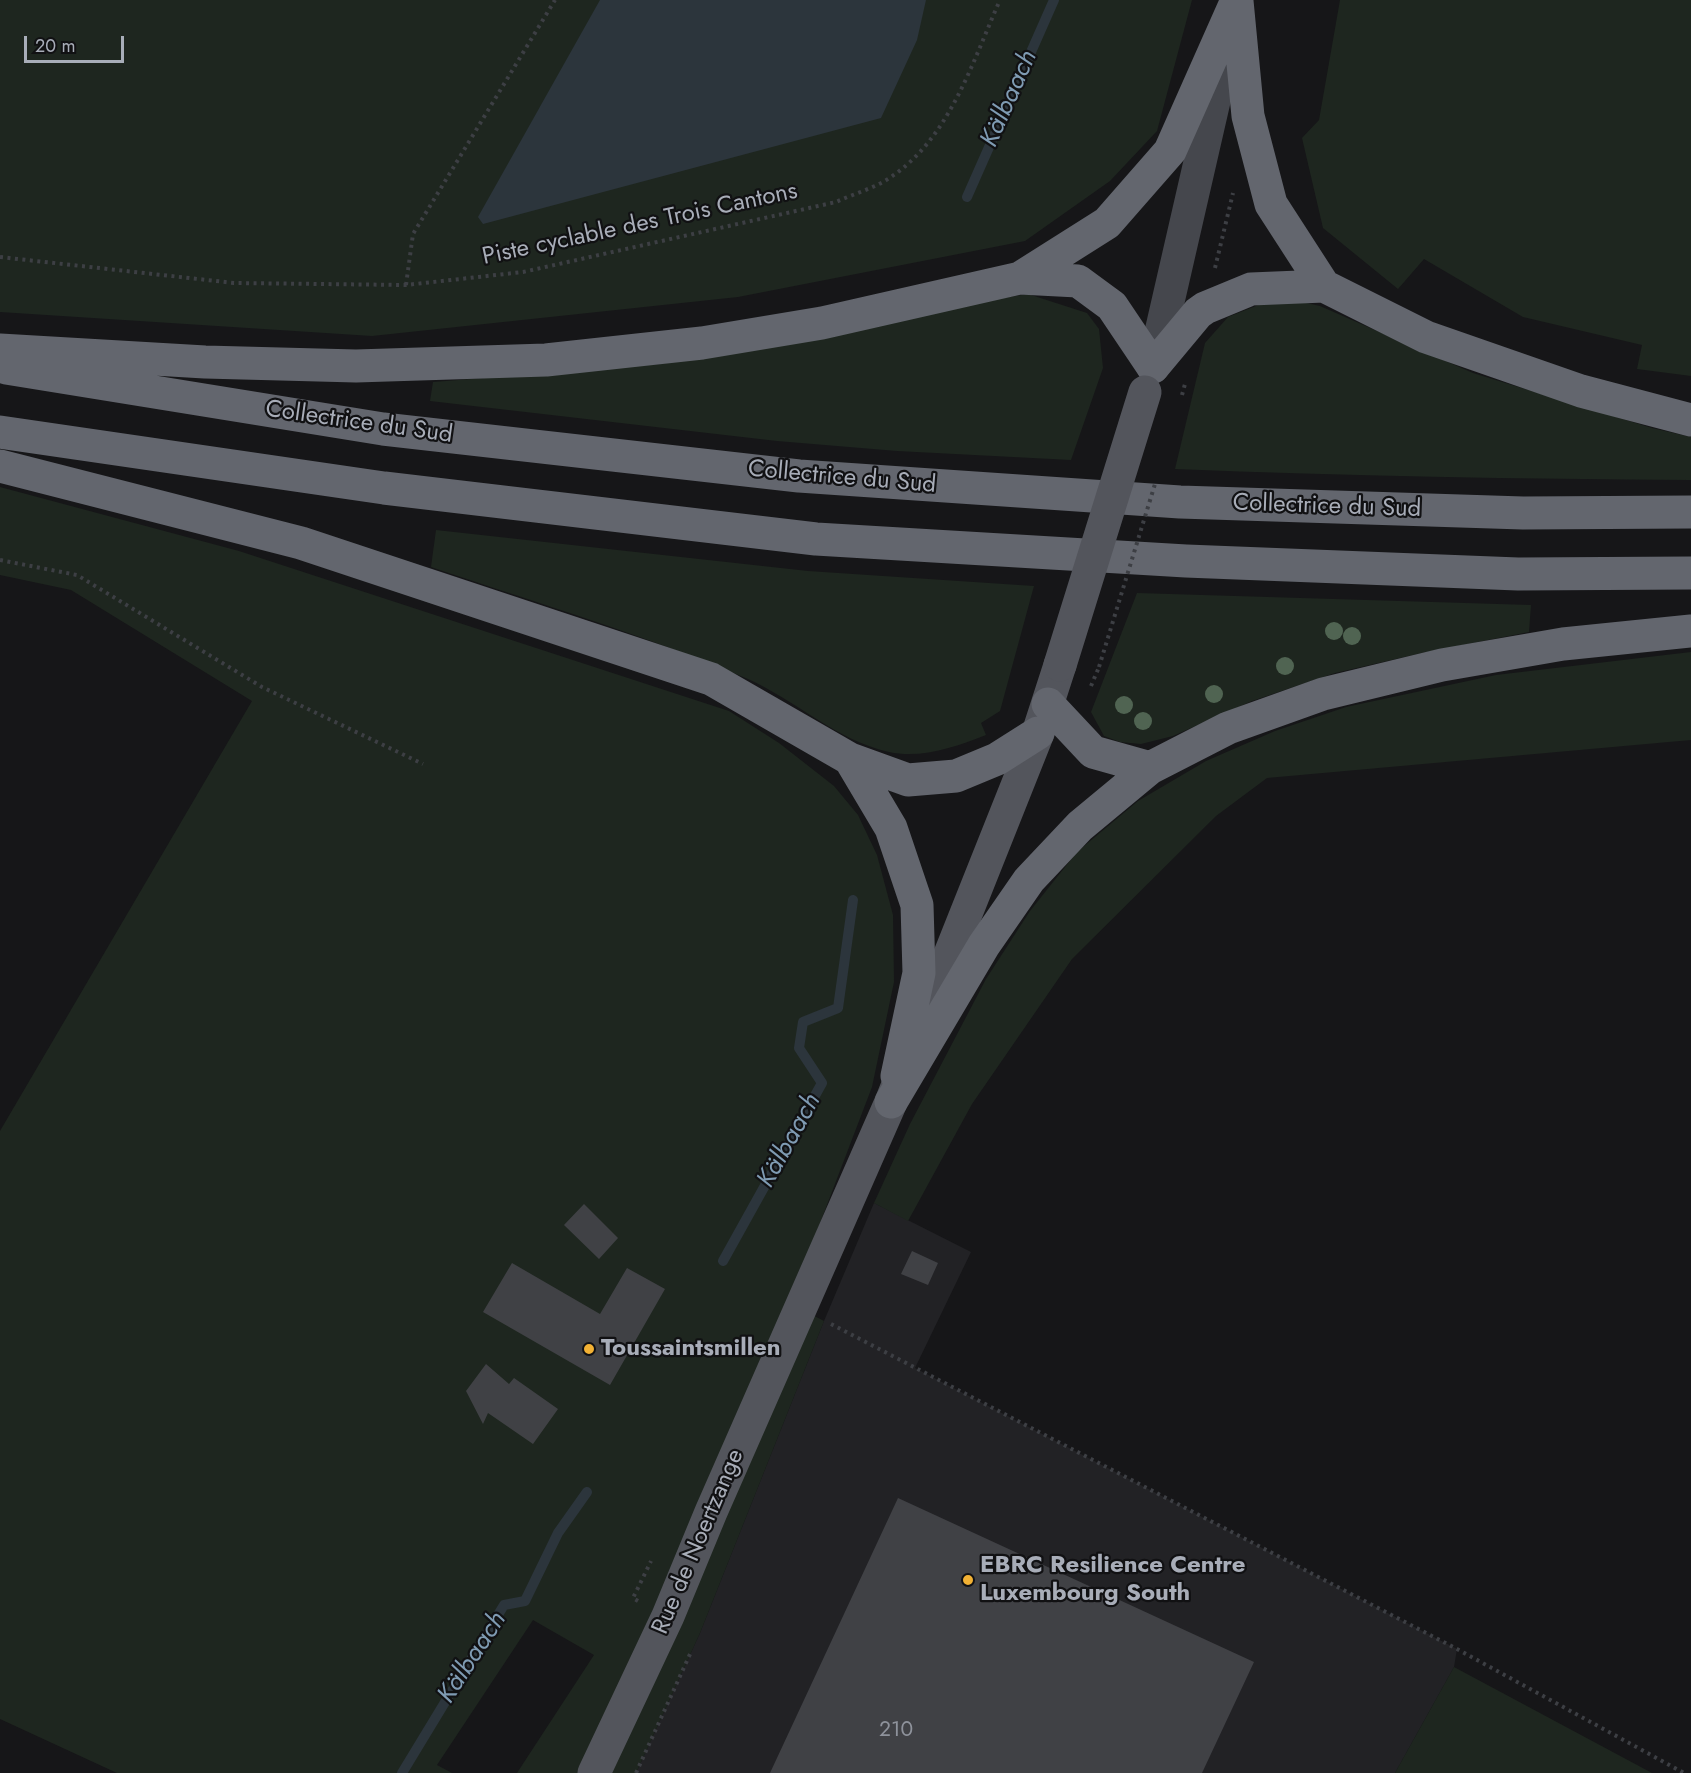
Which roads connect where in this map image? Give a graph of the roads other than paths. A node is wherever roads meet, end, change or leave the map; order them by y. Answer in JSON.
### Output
{"nodes":[{"id":1,"x":1237,"y":0,"type":"edge"},
{"id":2,"x":1020,"y":278,"type":"junction"},
{"id":3,"x":1324,"y":286,"type":"junction"},
{"id":4,"x":0,"y":350,"type":"edge"},
{"id":5,"x":0,"y":367,"type":"edge"},
{"id":6,"x":1149,"y":379,"type":"junction"},
{"id":7,"x":1691,"y":420,"type":"edge"},
{"id":8,"x":0,"y":432,"type":"edge"},
{"id":9,"x":0,"y":466,"type":"edge"},
{"id":10,"x":1691,"y":512,"type":"edge"},
{"id":11,"x":1691,"y":573,"type":"edge"},
{"id":12,"x":1691,"y":631,"type":"edge"},
{"id":13,"x":1043,"y":718,"type":"junction"},
{"id":14,"x":850,"y":759,"type":"junction"},
{"id":15,"x":1150,"y":768,"type":"junction"},
{"id":16,"x":891,"y":1102,"type":"junction"},
{"id":17,"x":594,"y":1773,"type":"edge"}],
"edges":[{"from":1,"to":2,"type":"highway"},
{"from":1,"to":3,"type":"highway"},
{"from":1,"to":6,"type":"main road"},
{"from":2,"to":4,"type":"highway"},
{"from":2,"to":6,"type":"highway"},
{"from":3,"to":6,"type":"highway"},
{"from":3,"to":7,"type":"highway"},
{"from":5,"to":10,"type":"highway","name":"Collectrice du Sud"},
{"from":6,"to":13,"type":"main road","name":"Rue de Noertzange","bridge":true},
{"from":8,"to":11,"type":"highway"},
{"from":9,"to":14,"type":"highway"},
{"from":12,"to":15,"type":"highway"},
{"from":13,"to":14,"type":"highway"},
{"from":13,"to":15,"type":"highway"},
{"from":13,"to":16,"type":"main road","name":"Rue de Noertzange"},
{"from":14,"to":16,"type":"highway"},
{"from":15,"to":16,"type":"highway"},
{"from":16,"to":17,"type":"main road","name":"Rue de Noertzange"}]}
